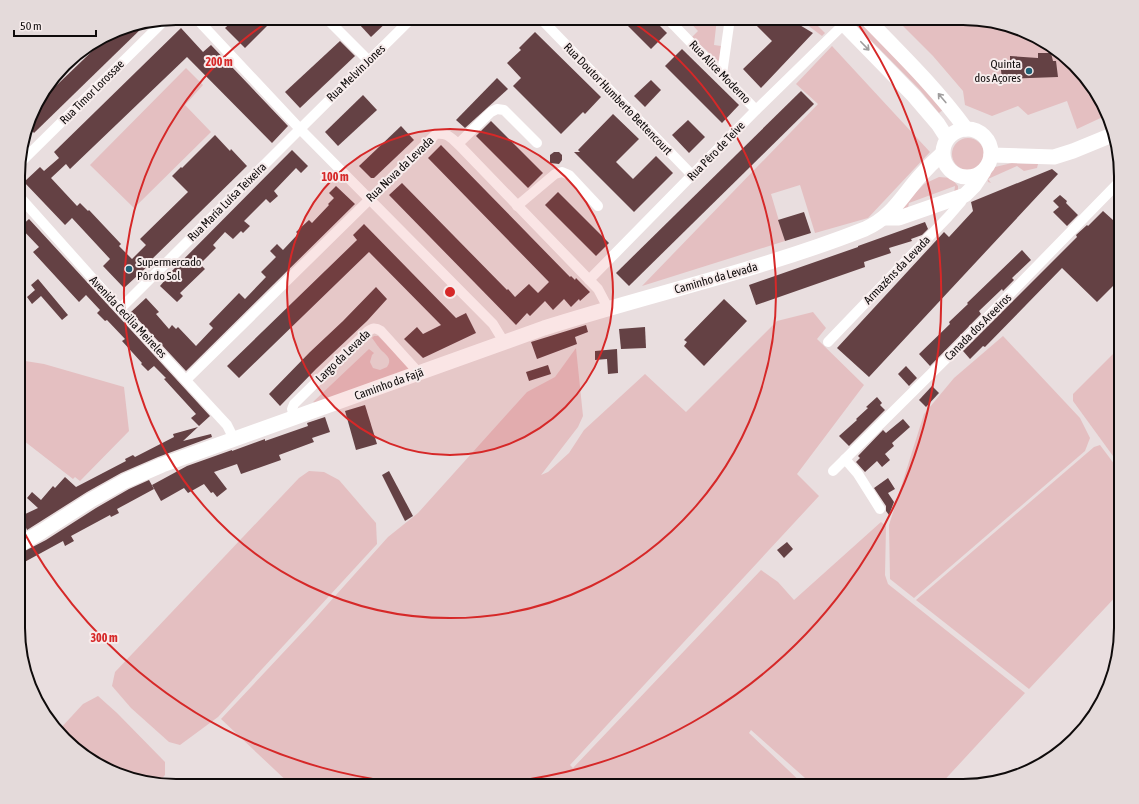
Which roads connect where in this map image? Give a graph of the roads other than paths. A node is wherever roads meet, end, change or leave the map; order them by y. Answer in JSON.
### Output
{"nodes":[{"id":1,"x":203,"y":25,"type":"edge"},
{"id":2,"x":333,"y":25,"type":"edge"},
{"id":3,"x":405,"y":25,"type":"edge"},
{"id":4,"x":547,"y":25,"type":"edge"},
{"id":5,"x":674,"y":25,"type":"edge"},
{"id":6,"x":729,"y":25,"type":"edge"},
{"id":7,"x":837,"y":25,"type":"edge"},
{"id":8,"x":845,"y":25,"type":"edge"},
{"id":9,"x":873,"y":25,"type":"edge"},
{"id":10,"x":159,"y":26,"type":"edge"},
{"id":11,"x":368,"y":61,"type":"junction"},
{"id":12,"x":722,"y":74,"type":"junction"},
{"id":13,"x":756,"y":110,"type":"junction"},
{"id":14,"x":300,"y":128,"type":"junction"},
{"id":15,"x":966,"y":129,"type":"junction"},
{"id":16,"x":1109,"y":136,"type":"edge"},
{"id":17,"x":948,"y":138,"type":"junction"},
{"id":18,"x":537,"y":143,"type":"dead end"},
{"id":19,"x":458,"y":144,"type":"junction"},
{"id":20,"x":942,"y":154,"type":"junction"},
{"id":21,"x":991,"y":155,"type":"junction"},
{"id":22,"x":26,"y":157,"type":"edge"},
{"id":23,"x":985,"y":170,"type":"junction"},
{"id":24,"x":950,"y":171,"type":"junction"},
{"id":25,"x":692,"y":175,"type":"junction"},
{"id":26,"x":964,"y":178,"type":"junction"},
{"id":27,"x":1114,"y":187,"type":"edge"},
{"id":28,"x":910,"y":188,"type":"junction"},
{"id":29,"x":965,"y":195,"type":"junction"},
{"id":30,"x":369,"y":199,"type":"junction"},
{"id":31,"x":25,"y":203,"type":"edge"},
{"id":32,"x":517,"y":206,"type":"junction"},
{"id":33,"x":598,"y":206,"type":"dead end"},
{"id":34,"x":885,"y":218,"type":"junction"},
{"id":35,"x":589,"y":280,"type":"junction"},
{"id":36,"x":608,"y":308,"type":"junction"},
{"id":37,"x":120,"y":309,"type":"junction"},
{"id":38,"x":544,"y":328,"type":"joint"},
{"id":39,"x":504,"y":342,"type":"junction"},
{"id":40,"x":828,"y":342,"type":"dead end"},
{"id":41,"x":420,"y":373,"type":"junction"},
{"id":42,"x":186,"y":380,"type":"junction"},
{"id":43,"x":294,"y":418,"type":"junction"},
{"id":44,"x":234,"y":439,"type":"junction"},
{"id":45,"x":845,"y":459,"type":"junction"},
{"id":46,"x":833,"y":471,"type":"dead end"},
{"id":47,"x":880,"y":509,"type":"dead end"},
{"id":48,"x":25,"y":541,"type":"edge"}],
"edges":[{"from":1,"to":14,"type":"street"},
{"from":2,"to":11,"type":"street"},
{"from":3,"to":11,"type":"street","name":"Rua Melvin Jones"},
{"from":4,"to":25,"type":"street","name":"Rua Doutor Humberto Bettencourt"},
{"from":5,"to":12,"type":"street","name":"Rua Alice Moderno"},
{"from":6,"to":12,"type":"street"},
{"from":7,"to":13,"type":"street","name":"Rua Pêro de Teive"},
{"from":8,"to":17,"type":"street","one_way":true},
{"from":15,"to":9,"type":"street","one_way":true},
{"from":10,"to":22,"type":"street","name":"Rua Timor Lorossae"},
{"from":11,"to":14,"type":"street","name":"Rua Melvin Jones"},
{"from":12,"to":13,"type":"street","name":"Rua Alice Moderno"},
{"from":13,"to":25,"type":"street","name":"Rua Pêro de Teive"},
{"from":14,"to":30,"type":"street"},
{"from":14,"to":37,"type":"street","name":"Rua Maria Luísa Teixeira"},
{"from":15,"to":17,"type":"street"},
{"from":15,"to":21,"type":"street"},
{"from":16,"to":21,"type":"street"},
{"from":17,"to":20,"type":"street"},
{"from":18,"to":19,"type":"street"},
{"from":19,"to":30,"type":"street","name":"Rua Nova da Levada"},
{"from":19,"to":32,"type":"street","name":"Rua Nova da Levada"},
{"from":20,"to":24,"type":"street"},
{"from":20,"to":28,"type":"street","name":"Caminho da Levada"},
{"from":21,"to":23,"type":"street"},
{"from":23,"to":26,"type":"street"},
{"from":23,"to":29,"type":"street","name":"Armazéns da Levada"},
{"from":24,"to":26,"type":"street"},
{"from":24,"to":28,"type":"street","name":"Caminho da Levada"},
{"from":25,"to":35,"type":"street","name":"Rua Pêro de Teive"},
{"from":26,"to":29,"type":"street"},
{"from":27,"to":45,"type":"street","name":"Canada dos Areeiros"},
{"from":28,"to":34,"type":"street","name":"Caminho da Levada"},
{"from":29,"to":34,"type":"street","name":"Caminho da Levada"},
{"from":29,"to":40,"type":"street","name":"Armazéns da Levada"},
{"from":30,"to":39,"type":"street"},
{"from":30,"to":42,"type":"street","name":"Rua Nova da Levada"},
{"from":31,"to":37,"type":"street","name":"Avenida Cecilia Meireles"},
{"from":32,"to":33,"type":"street"},
{"from":32,"to":35,"type":"street","name":"Rua Nova da Levada"},
{"from":34,"to":36,"type":"street","name":"Caminho da Levada"},
{"from":35,"to":36,"type":"street","name":"Rua Nova da Levada"},
{"from":36,"to":38,"type":"street","name":"Caminho da Levada"},
{"from":37,"to":42,"type":"street","name":"Avenida Cecilia Meireles"},
{"from":38,"to":39,"type":"street","name":"Caminho da Fajã"},
{"from":39,"to":41,"type":"street","name":"Caminho da Fajã"},
{"from":41,"to":43,"type":"street","name":"Caminho da Fajã"},
{"from":41,"to":43,"type":"street","name":"Largo da Levada"},
{"from":42,"to":44,"type":"street","name":"Avenida Cecilia Meireles"},
{"from":43,"to":44,"type":"street","name":"Caminho da Fajã"},
{"from":44,"to":48,"type":"street","name":"Caminho da Fajã"},
{"from":45,"to":46,"type":"street","name":"Canada dos Areeiros"},
{"from":45,"to":47,"type":"street"}]}
